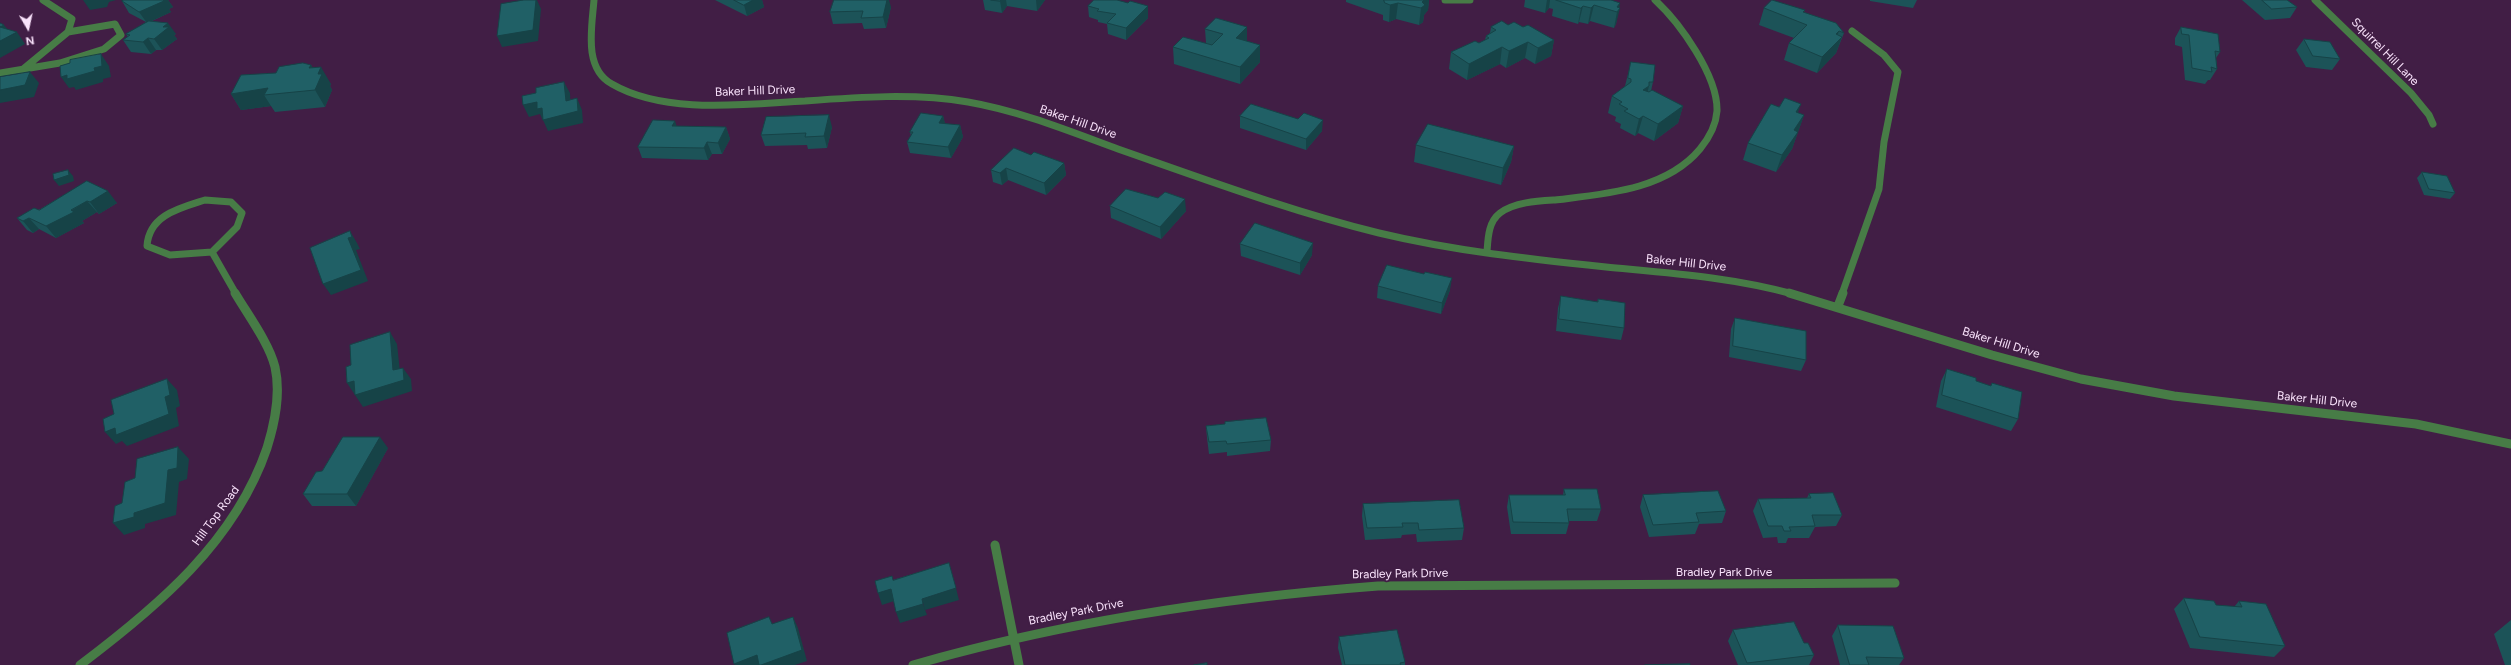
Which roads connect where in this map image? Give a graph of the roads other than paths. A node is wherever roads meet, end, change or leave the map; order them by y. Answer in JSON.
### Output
{"nodes":[{"id":1,"x":43,"y":0,"type":"edge"},
{"id":2,"x":594,"y":0,"type":"edge"},
{"id":3,"x":1445,"y":0,"type":"edge"},
{"id":4,"x":1470,"y":0,"type":"edge"},
{"id":5,"x":1655,"y":0,"type":"edge"},
{"id":6,"x":2315,"y":0,"type":"edge"},
{"id":7,"x":1852,"y":31,"type":"dead end"},
{"id":8,"x":68,"y":32,"type":"junction"},
{"id":9,"x":20,"y":71,"type":"junction"},
{"id":10,"x":0,"y":73,"type":"edge"},
{"id":11,"x":2433,"y":124,"type":"dead end"},
{"id":12,"x":212,"y":252,"type":"junction"},
{"id":13,"x":1487,"y":252,"type":"junction"},
{"id":14,"x":1838,"y":306,"type":"junction"},
{"id":15,"x":2511,"y":444,"type":"edge"},
{"id":16,"x":995,"y":545,"type":"dead end"},
{"id":17,"x":1895,"y":583,"type":"dead end"},
{"id":18,"x":1012,"y":638,"type":"junction"},
{"id":19,"x":80,"y":665,"type":"edge"},
{"id":20,"x":913,"y":665,"type":"edge"},
{"id":21,"x":1019,"y":665,"type":"edge"}],
"edges":[{"from":1,"to":8,"type":"street"},
{"from":2,"to":13,"type":"street","name":"Baker Hill Drive"},
{"from":3,"to":4,"type":"street"},
{"from":5,"to":13,"type":"street"},
{"from":6,"to":11,"type":"street","name":"Squirrel Hill Lane"},
{"from":7,"to":14,"type":"street"},
{"from":8,"to":9,"type":"street"},
{"from":8,"to":9,"type":"street"},
{"from":9,"to":10,"type":"street"},
{"from":12,"to":12,"type":"street"},
{"from":12,"to":19,"type":"street","name":"Hill Top Road"},
{"from":13,"to":14,"type":"street","name":"Baker Hill Drive"},
{"from":14,"to":15,"type":"street","name":"Baker Hill Drive"},
{"from":16,"to":18,"type":"street"},
{"from":17,"to":18,"type":"street","name":"Bradley Park Drive"},
{"from":18,"to":20,"type":"street","name":"Bradley Park Drive"},
{"from":18,"to":21,"type":"street"}]}
